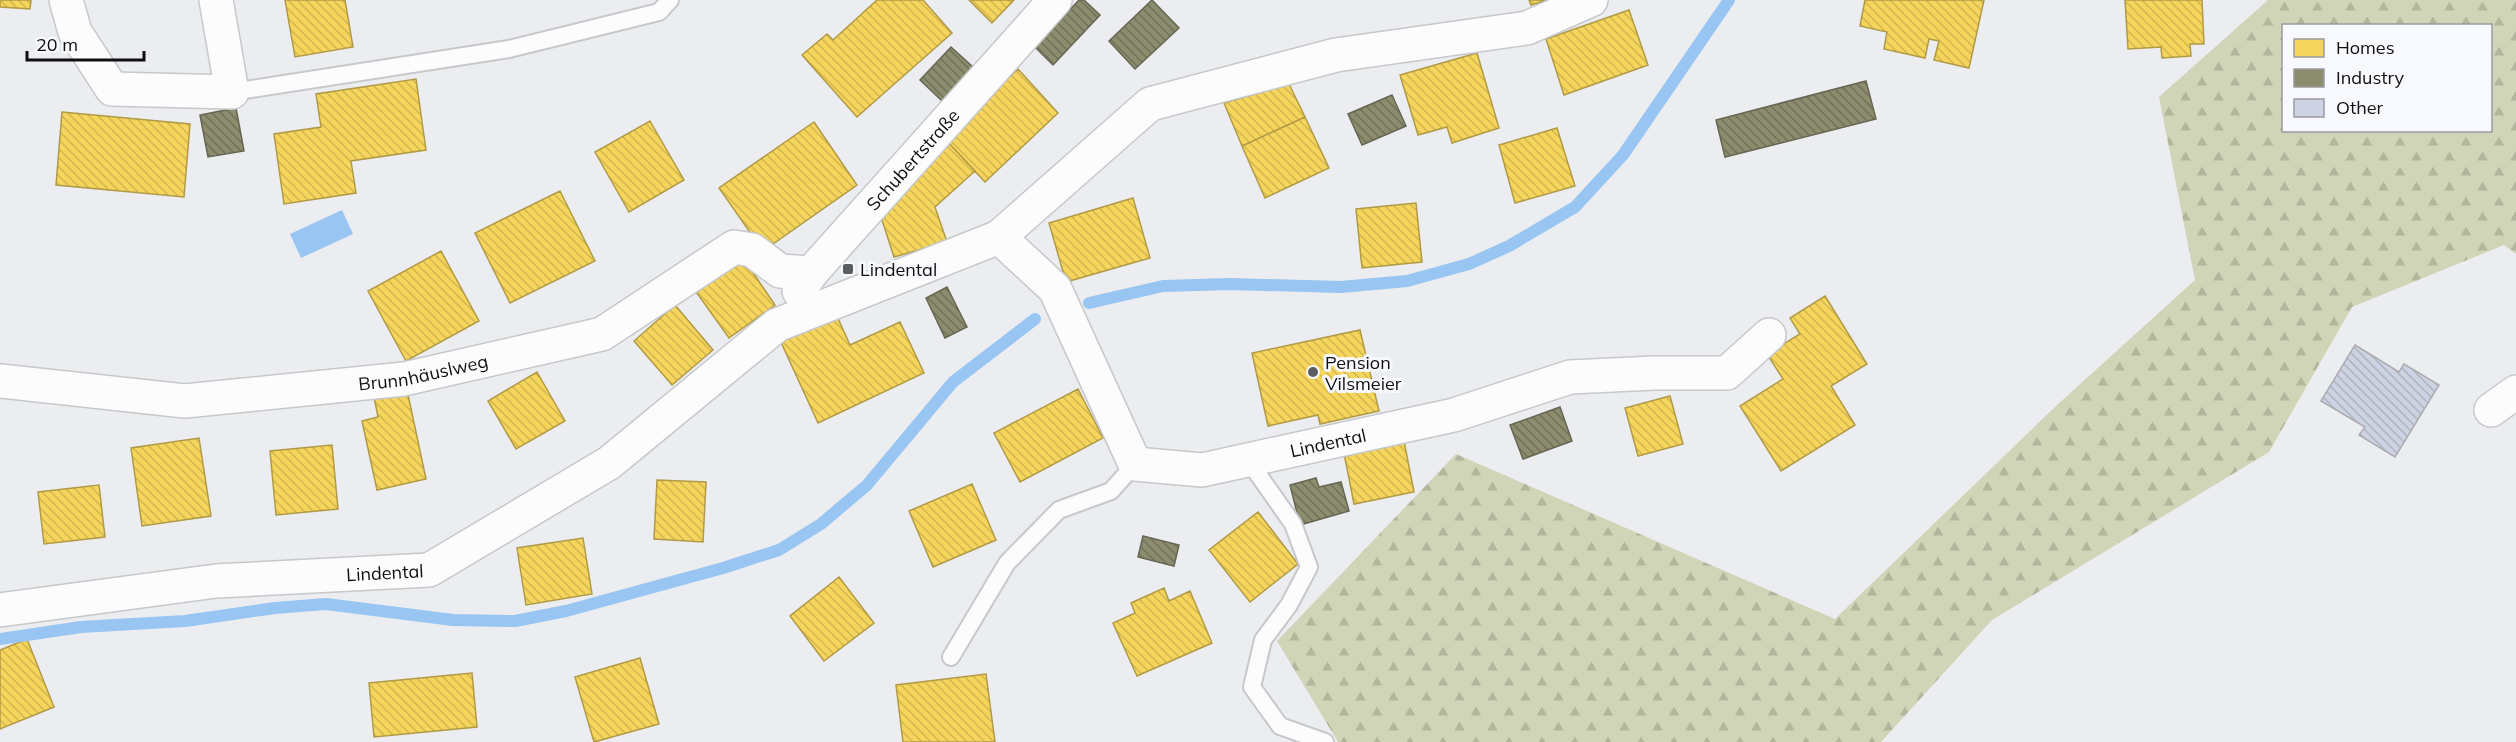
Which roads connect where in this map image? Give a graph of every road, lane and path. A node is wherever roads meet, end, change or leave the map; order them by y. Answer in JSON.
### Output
{"nodes":[{"id":1,"x":66,"y":0,"type":"edge"},
{"id":2,"x":216,"y":0,"type":"edge"},
{"id":3,"x":670,"y":0,"type":"edge"},
{"id":4,"x":1055,"y":0,"type":"edge"},
{"id":5,"x":1591,"y":0,"type":"edge"},
{"id":6,"x":232,"y":92,"type":"junction"},
{"id":7,"x":999,"y":237,"type":"junction"},
{"id":8,"x":811,"y":273,"type":"junction"},
{"id":9,"x":777,"y":325,"type":"junction"},
{"id":10,"x":1770,"y":335,"type":"dead end"},
{"id":11,"x":0,"y":381,"type":"edge"},
{"id":12,"x":1248,"y":460,"type":"junction"},
{"id":13,"x":1135,"y":464,"type":"junction"},
{"id":14,"x":0,"y":610,"type":"edge"},
{"id":15,"x":951,"y":657,"type":"dead end"},
{"id":16,"x":1325,"y":742,"type":"edge"}],
"edges":[{"from":1,"to":6,"type":"street"},
{"from":2,"to":6,"type":"street"},
{"from":3,"to":6,"type":"lane"},
{"from":4,"to":8,"type":"street","name":"Schubertstraße"},
{"from":5,"to":7,"type":"street","name":"Lindental"},
{"from":7,"to":9,"type":"street","name":"Lindental"},
{"from":7,"to":13,"type":"street"},
{"from":8,"to":9,"type":"street","name":"Schubertstraße"},
{"from":8,"to":11,"type":"street","name":"Brunnhäuslweg"},
{"from":9,"to":14,"type":"street","name":"Lindental"},
{"from":10,"to":12,"type":"street","name":"Lindental"},
{"from":12,"to":13,"type":"street","name":"Lindental"},
{"from":12,"to":16,"type":"lane"},
{"from":13,"to":15,"type":"lane"}]}
